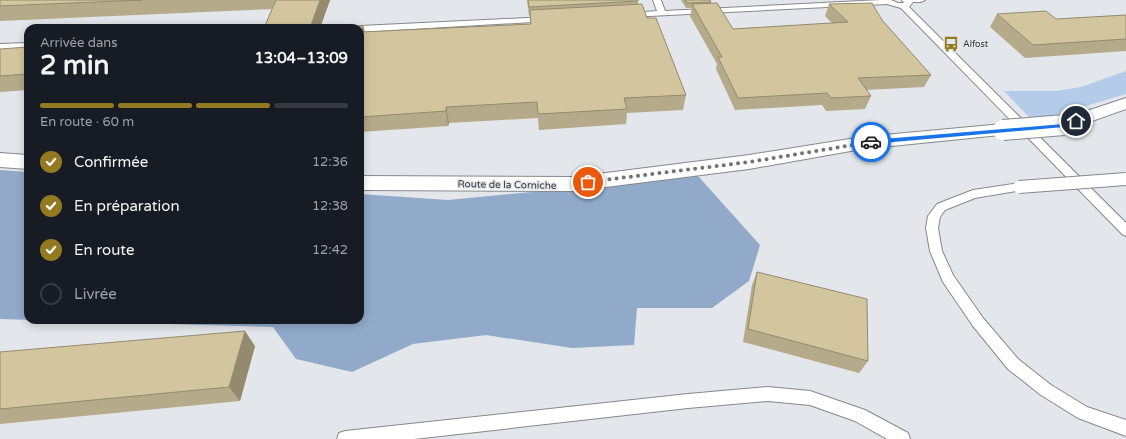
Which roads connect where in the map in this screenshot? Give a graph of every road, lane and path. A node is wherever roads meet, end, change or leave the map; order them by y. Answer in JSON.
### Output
{"nodes":[{"id":1,"x":657,"y":0,"type":"edge"},
{"id":2,"x":921,"y":0,"type":"edge"},
{"id":3,"x":889,"y":1,"type":"edge"},
{"id":4,"x":905,"y":2,"type":"edge"},
{"id":5,"x":662,"y":13,"type":"junction"},
{"id":6,"x":622,"y":15,"type":"edge"},
{"id":7,"x":559,"y":18,"type":"edge"},
{"id":8,"x":364,"y":29,"type":"edge"},
{"id":9,"x":24,"y":46,"type":"edge"},
{"id":10,"x":0,"y":47,"type":"edge"},
{"id":11,"x":1126,"y":103,"type":"edge"},
{"id":12,"x":0,"y":160,"type":"edge"},
{"id":13,"x":24,"y":162,"type":"edge"},
{"id":14,"x":1126,"y":178,"type":"edge"},
{"id":15,"x":364,"y":183,"type":"edge"},
{"id":16,"x":1126,"y":230,"type":"edge"},
{"id":17,"x":1126,"y":428,"type":"edge"},
{"id":18,"x":345,"y":439,"type":"edge"},
{"id":19,"x":902,"y":439,"type":"edge"}],
"edges":[{"from":1,"to":5,"type":"lane"},
{"from":2,"to":4,"type":"lane"},
{"from":3,"to":4,"type":"lane"},
{"from":3,"to":5,"type":"lane"},
{"from":4,"to":16,"type":"lane"},
{"from":5,"to":6,"type":"lane"},
{"from":7,"to":8,"type":"lane"},
{"from":9,"to":10,"type":"lane"},
{"from":11,"to":15,"type":"street","name":"Route de la Corniche","bridge":true},
{"from":12,"to":13,"type":"street"},
{"from":14,"to":17,"type":"lane","bridge":true},
{"from":18,"to":19,"type":"lane"}]}
